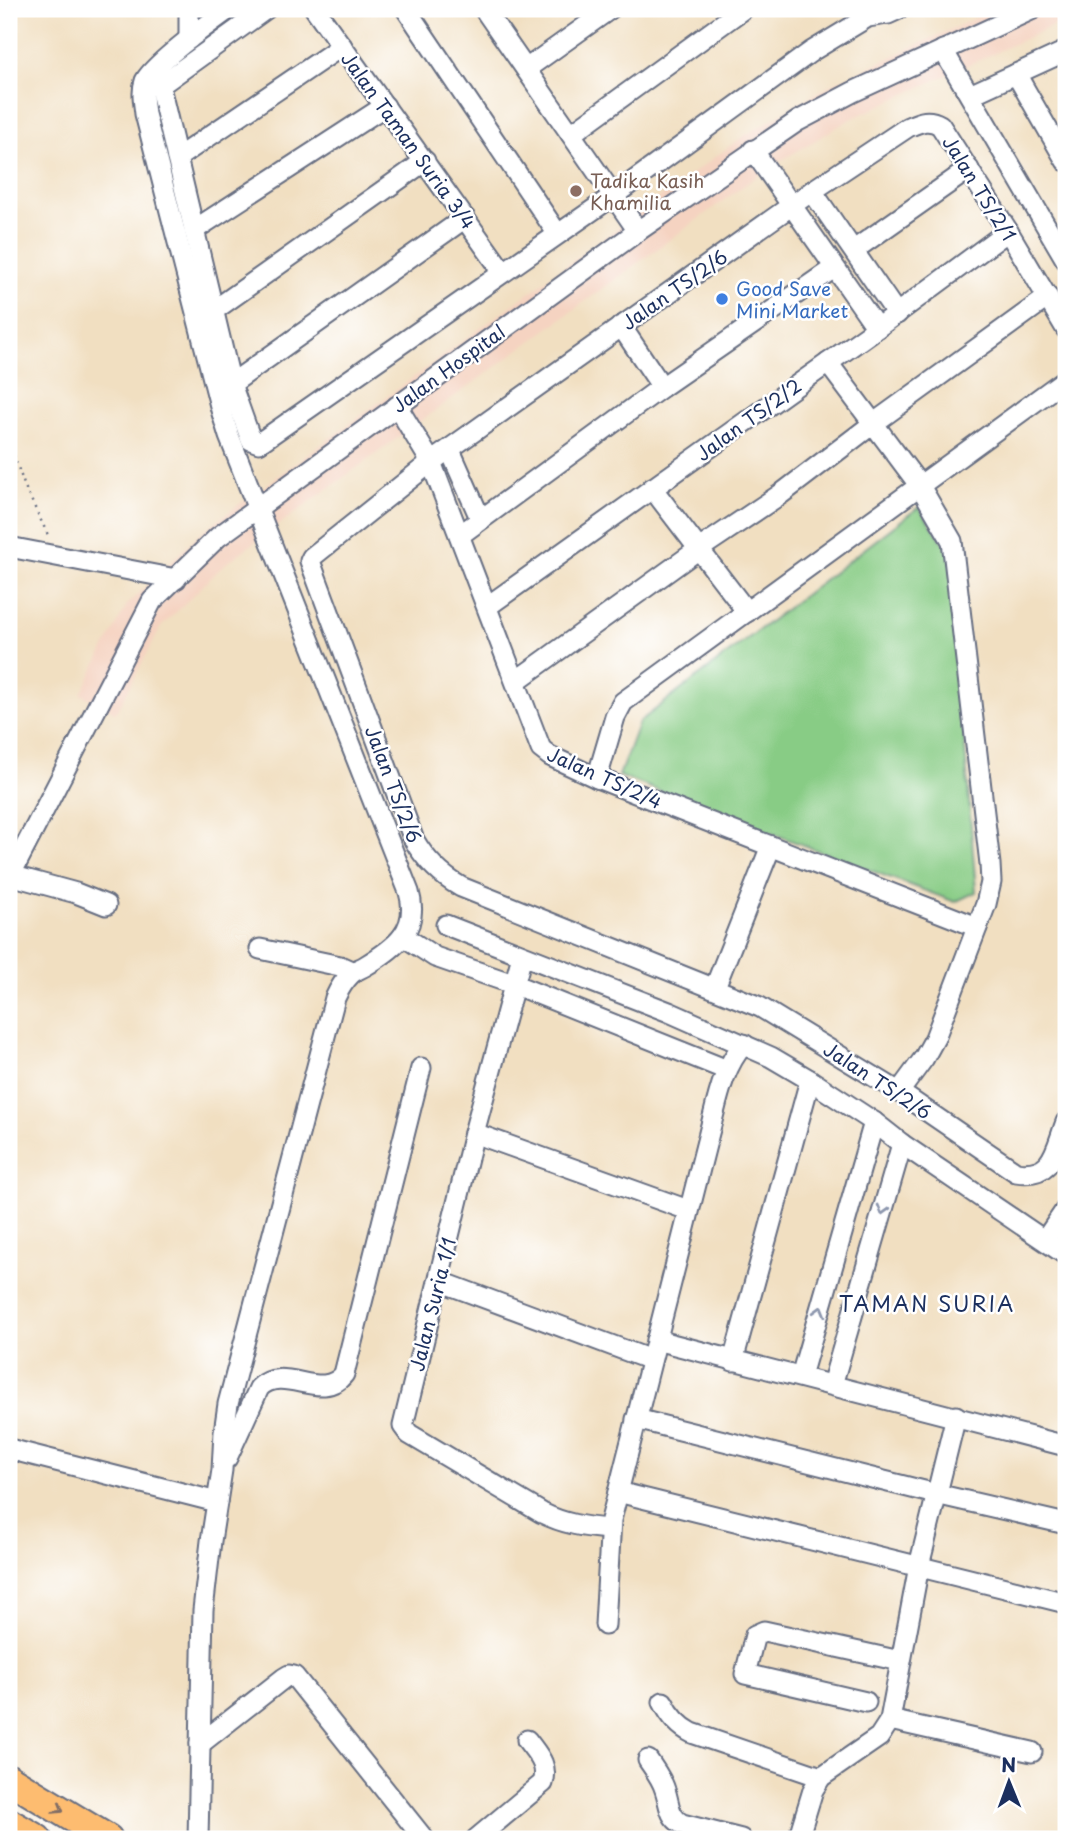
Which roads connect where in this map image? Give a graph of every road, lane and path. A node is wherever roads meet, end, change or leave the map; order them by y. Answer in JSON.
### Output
{"nodes":[{"id":1,"x":189,"y":9,"type":"edge"},
{"id":2,"x":229,"y":9,"type":"edge"},
{"id":3,"x":266,"y":9,"type":"edge"},
{"id":4,"x":315,"y":9,"type":"edge"},
{"id":5,"x":406,"y":9,"type":"edge"},
{"id":6,"x":484,"y":9,"type":"edge"},
{"id":7,"x":610,"y":9,"type":"edge"},
{"id":8,"x":743,"y":9,"type":"edge"},
{"id":9,"x":899,"y":9,"type":"edge"},
{"id":10,"x":1033,"y":9,"type":"edge"},
{"id":11,"x":865,"y":13,"type":"edge"},
{"id":12,"x":189,"y":39,"type":"junction"},
{"id":13,"x":342,"y":46,"type":"junction"},
{"id":14,"x":943,"y":50,"type":"junction"},
{"id":15,"x":1066,"y":51,"type":"edge"},
{"id":16,"x":526,"y":69,"type":"junction"},
{"id":17,"x":1016,"y":74,"type":"junction"},
{"id":18,"x":970,"y":95,"type":"junction"},
{"id":19,"x":385,"y":106,"type":"junction"},
{"id":20,"x":571,"y":134,"type":"junction"},
{"id":21,"x":753,"y":150,"type":"junction"},
{"id":22,"x":177,"y":158,"type":"junction"},
{"id":23,"x":425,"y":161,"type":"junction"},
{"id":24,"x":1066,"y":161,"type":"edge"},
{"id":25,"x":969,"y":169,"type":"junction"},
{"id":26,"x":812,"y":191,"type":"junction"},
{"id":27,"x":613,"y":195,"type":"junction"},
{"id":28,"x":791,"y":206,"type":"junction"},
{"id":29,"x":466,"y":218,"type":"junction"},
{"id":30,"x":194,"y":230,"type":"junction"},
{"id":31,"x":638,"y":231,"type":"junction"},
{"id":32,"x":1008,"y":231,"type":"junction"},
{"id":33,"x":557,"y":233,"type":"junction"},
{"id":34,"x":854,"y":250,"type":"junction"},
{"id":35,"x":1066,"y":260,"type":"edge"},
{"id":36,"x":835,"y":268,"type":"junction"},
{"id":37,"x":503,"y":272,"type":"junction"},
{"id":38,"x":1048,"y":297,"type":"junction"},
{"id":39,"x":213,"y":311,"type":"junction"},
{"id":40,"x":897,"y":314,"type":"junction"},
{"id":41,"x":621,"y":326,"type":"junction"},
{"id":42,"x":877,"y":328,"type":"junction"},
{"id":43,"x":1066,"y":330,"type":"edge"},
{"id":44,"x":828,"y":362,"type":"junction"},
{"id":45,"x":1066,"y":379,"type":"edge"},
{"id":46,"x":231,"y":383,"type":"junction"},
{"id":47,"x":662,"y":387,"type":"junction"},
{"id":48,"x":397,"y":406,"type":"junction"},
{"id":49,"x":874,"y":423,"type":"junction"},
{"id":50,"x":9,"y":442,"type":"edge"},
{"id":51,"x":450,"y":450,"type":"junction"},
{"id":52,"x":431,"y":463,"type":"junction"},
{"id":53,"x":920,"y":486,"type":"junction"},
{"id":54,"x":652,"y":488,"type":"junction"},
{"id":55,"x":258,"y":509,"type":"junction"},
{"id":56,"x":480,"y":518,"type":"junction"},
{"id":57,"x":460,"y":535,"type":"junction"},
{"id":58,"x":9,"y":547,"type":"edge"},
{"id":59,"x":699,"y":549,"type":"junction"},
{"id":60,"x":57,"y":555,"type":"junction"},
{"id":61,"x":176,"y":579,"type":"junction"},
{"id":62,"x":488,"y":606,"type":"junction"},
{"id":63,"x":747,"y":611,"type":"junction"},
{"id":64,"x":516,"y":681,"type":"junction"},
{"id":65,"x":597,"y":778,"type":"junction"},
{"id":66,"x":771,"y":846,"type":"junction"},
{"id":67,"x":9,"y":876,"type":"edge"},
{"id":68,"x":106,"y":905,"type":"dead end"},
{"id":69,"x":446,"y":925,"type":"dead end"},
{"id":70,"x":977,"y":927,"type":"junction"},
{"id":71,"x":403,"y":936,"type":"junction"},
{"id":72,"x":260,"y":949,"type":"dead end"},
{"id":73,"x":522,"y":956,"type":"junction"},
{"id":74,"x":353,"y":972,"type":"junction"},
{"id":75,"x":513,"y":984,"type":"junction"},
{"id":76,"x":715,"y":988,"type":"junction"},
{"id":77,"x":744,"y":1044,"type":"junction"},
{"id":78,"x":421,"y":1068,"type":"dead end"},
{"id":79,"x":727,"y":1070,"type":"junction"},
{"id":80,"x":810,"y":1080,"type":"junction"},
{"id":81,"x":899,"y":1092,"type":"junction"},
{"id":82,"x":874,"y":1122,"type":"junction"},
{"id":83,"x":1066,"y":1122,"type":"edge"},
{"id":84,"x":474,"y":1133,"type":"junction"},
{"id":85,"x":902,"y":1144,"type":"junction"},
{"id":86,"x":1066,"y":1209,"type":"edge"},
{"id":87,"x":688,"y":1210,"type":"junction"},
{"id":88,"x":1045,"y":1240,"type":"junction"},
{"id":89,"x":1066,"y":1255,"type":"edge"},
{"id":90,"x":439,"y":1281,"type":"junction"},
{"id":91,"x":656,"y":1340,"type":"junction"},
{"id":92,"x":651,"y":1360,"type":"junction"},
{"id":93,"x":733,"y":1361,"type":"junction"},
{"id":94,"x":801,"y":1377,"type":"junction"},
{"id":95,"x":832,"y":1385,"type":"junction"},
{"id":96,"x":956,"y":1416,"type":"junction"},
{"id":97,"x":636,"y":1419,"type":"junction"},
{"id":98,"x":1066,"y":1446,"type":"edge"},
{"id":99,"x":9,"y":1449,"type":"edge"},
{"id":100,"x":222,"y":1469,"type":"junction"},
{"id":101,"x":618,"y":1492,"type":"junction"},
{"id":102,"x":936,"y":1494,"type":"junction"},
{"id":103,"x":217,"y":1502,"type":"junction"},
{"id":104,"x":1066,"y":1524,"type":"edge"},
{"id":105,"x":609,"y":1528,"type":"junction"},
{"id":106,"x":919,"y":1566,"type":"junction"},
{"id":107,"x":1066,"y":1603,"type":"edge"},
{"id":108,"x":605,"y":1625,"type":"dead end"},
{"id":109,"x":900,"y":1661,"type":"junction"},
{"id":110,"x":663,"y":1702,"type":"dead end"},
{"id":111,"x":866,"y":1702,"type":"dead end"},
{"id":112,"x":891,"y":1720,"type":"junction"},
{"id":113,"x":527,"y":1740,"type":"dead end"},
{"id":114,"x":200,"y":1744,"type":"junction"},
{"id":115,"x":1032,"y":1752,"type":"dead end"},
{"id":116,"x":648,"y":1760,"type":"dead end"},
{"id":117,"x":821,"y":1777,"type":"junction"},
{"id":118,"x":9,"y":1779,"type":"edge"},
{"id":119,"x":108,"y":1839,"type":"edge"},
{"id":120,"x":198,"y":1839,"type":"edge"},
{"id":121,"x":424,"y":1839,"type":"edge"},
{"id":122,"x":476,"y":1839,"type":"edge"},
{"id":123,"x":741,"y":1839,"type":"edge"},
{"id":124,"x":798,"y":1839,"type":"edge"}],
"edges":[{"from":1,"to":12,"type":"street"},
{"from":2,"to":12,"type":"street"},
{"from":3,"to":22,"type":"street"},
{"from":4,"to":13,"type":"street","name":"Jalan Taman Suria 3/4"},
{"from":5,"to":33,"type":"street"},
{"from":6,"to":16,"type":"street"},
{"from":7,"to":16,"type":"street"},
{"from":8,"to":20,"type":"street"},
{"from":9,"to":11,"type":"street"},
{"from":10,"to":14,"type":"street","name":"Jalan Hospital"},
{"from":11,"to":27,"type":"street"},
{"from":12,"to":55,"type":"street"},
{"from":13,"to":19,"type":"street","name":"Jalan Taman Suria 3/4"},
{"from":13,"to":22,"type":"street"},
{"from":14,"to":18,"type":"street"},
{"from":14,"to":21,"type":"street","name":"Jalan Hospital"},
{"from":15,"to":17,"type":"street"},
{"from":16,"to":20,"type":"street"},
{"from":17,"to":18,"type":"street"},
{"from":17,"to":24,"type":"street"},
{"from":18,"to":35,"type":"street"},
{"from":19,"to":23,"type":"street","name":"Jalan Taman Suria 3/4"},
{"from":19,"to":30,"type":"street"},
{"from":20,"to":27,"type":"street"},
{"from":21,"to":28,"type":"street"},
{"from":21,"to":31,"type":"street","name":"Jalan Hospital"},
{"from":22,"to":30,"type":"street"},
{"from":23,"to":29,"type":"street","name":"Jalan Taman Suria 3/4"},
{"from":23,"to":39,"type":"street"},
{"from":25,"to":26,"type":"street","name":"Jalan TS/2/1"},
{"from":25,"to":32,"type":"street","name":"Jalan TS/2/1"},
{"from":25,"to":34,"type":"street"},
{"from":26,"to":28,"type":"street","name":"Jalan TS/2/1"},
{"from":26,"to":34,"type":"street"},
{"from":27,"to":31,"type":"street"},
{"from":27,"to":33,"type":"street"},
{"from":28,"to":36,"type":"street"},
{"from":28,"to":41,"type":"street","name":"Jalan TS/2/6"},
{"from":29,"to":37,"type":"street","name":"Jalan Taman Suria 3/4"},
{"from":29,"to":46,"type":"street"},
{"from":30,"to":39,"type":"street"},
{"from":31,"to":48,"type":"street","name":"Jalan Hospital"},
{"from":32,"to":38,"type":"street","name":"Jalan TS/2/1"},
{"from":32,"to":40,"type":"street","name":"Jalan TS/2/2"},
{"from":33,"to":37,"type":"street"},
{"from":34,"to":40,"type":"street"},
{"from":36,"to":42,"type":"street"},
{"from":36,"to":47,"type":"street"},
{"from":37,"to":46,"type":"street"},
{"from":38,"to":43,"type":"street","name":"Jalan TS/2/1"},
{"from":38,"to":49,"type":"street"},
{"from":39,"to":46,"type":"street"},
{"from":40,"to":42,"type":"street","name":"Jalan TS/2/2"},
{"from":41,"to":47,"type":"street"},
{"from":41,"to":51,"type":"street","name":"Jalan TS/2/6"},
{"from":42,"to":44,"type":"street","name":"Jalan TS/2/2"},
{"from":44,"to":49,"type":"street"},
{"from":44,"to":54,"type":"street","name":"Jalan TS/2/2"},
{"from":45,"to":53,"type":"street"},
{"from":47,"to":56,"type":"street"},
{"from":48,"to":52,"type":"street","name":"Jalan TS/2/4"},
{"from":48,"to":55,"type":"street","name":"Jalan Hospital"},
{"from":49,"to":53,"type":"street"},
{"from":49,"to":59,"type":"street"},
{"from":50,"to":60,"type":"path"},
{"from":51,"to":52,"type":"street","name":"Jalan TS/2/6"},
{"from":51,"to":56,"type":"street"},
{"from":52,"to":57,"type":"street","name":"Jalan TS/2/4"},
{"from":52,"to":76,"type":"street","name":"Jalan TS/2/6"},
{"from":53,"to":63,"type":"street"},
{"from":53,"to":70,"type":"street"},
{"from":54,"to":59,"type":"street"},
{"from":54,"to":62,"type":"street","name":"Jalan TS/2/2"},
{"from":55,"to":61,"type":"street","name":"Jalan Hospital"},
{"from":55,"to":71,"type":"street"},
{"from":56,"to":57,"type":"street"},
{"from":57,"to":62,"type":"street","name":"Jalan TS/2/4"},
{"from":58,"to":60,"type":"street"},
{"from":59,"to":63,"type":"street"},
{"from":59,"to":64,"type":"street"},
{"from":60,"to":61,"type":"street"},
{"from":61,"to":67,"type":"street","name":"Jalan Hospital"},
{"from":62,"to":64,"type":"street","name":"Jalan TS/2/4"},
{"from":63,"to":65,"type":"street"},
{"from":64,"to":65,"type":"street","name":"Jalan TS/2/4"},
{"from":65,"to":66,"type":"street","name":"Jalan TS/2/4"},
{"from":66,"to":70,"type":"street","name":"Jalan TS/2/4"},
{"from":66,"to":76,"type":"street"},
{"from":67,"to":68,"type":"street"},
{"from":69,"to":73,"type":"street"},
{"from":70,"to":81,"type":"street"},
{"from":71,"to":74,"type":"street"},
{"from":71,"to":75,"type":"street"},
{"from":72,"to":74,"type":"street"},
{"from":73,"to":75,"type":"street","name":"Jalan Suria 1/1"},
{"from":73,"to":77,"type":"street"},
{"from":74,"to":100,"type":"street"},
{"from":75,"to":79,"type":"street"},
{"from":75,"to":84,"type":"street","name":"Jalan Suria 1/1"},
{"from":76,"to":81,"type":"street","name":"Jalan TS/2/6"},
{"from":77,"to":79,"type":"street"},
{"from":77,"to":80,"type":"street"},
{"from":78,"to":100,"type":"street"},
{"from":79,"to":87,"type":"street"},
{"from":80,"to":82,"type":"street"},
{"from":80,"to":93,"type":"street"},
{"from":81,"to":83,"type":"street","name":"Jalan TS/2/6"},
{"from":82,"to":85,"type":"street"},
{"from":94,"to":82,"type":"street","one_way":true},
{"from":84,"to":87,"type":"street"},
{"from":84,"to":90,"type":"street","name":"Jalan Suria 1/1"},
{"from":85,"to":88,"type":"street"},
{"from":85,"to":95,"type":"street","one_way":true},
{"from":86,"to":88,"type":"street"},
{"from":87,"to":91,"type":"street"},
{"from":88,"to":89,"type":"street"},
{"from":90,"to":92,"type":"street"},
{"from":90,"to":105,"type":"street","name":"Jalan Suria 1/1"},
{"from":91,"to":92,"type":"street"},
{"from":91,"to":93,"type":"street"},
{"from":92,"to":97,"type":"street"},
{"from":93,"to":94,"type":"street"},
{"from":94,"to":95,"type":"street"},
{"from":95,"to":96,"type":"street"},
{"from":96,"to":98,"type":"street"},
{"from":96,"to":102,"type":"street"},
{"from":97,"to":101,"type":"street"},
{"from":97,"to":102,"type":"street"},
{"from":99,"to":103,"type":"street"},
{"from":100,"to":103,"type":"street"},
{"from":101,"to":105,"type":"street"},
{"from":101,"to":106,"type":"street"},
{"from":102,"to":104,"type":"street"},
{"from":102,"to":106,"type":"street"},
{"from":103,"to":114,"type":"street"},
{"from":105,"to":108,"type":"street"},
{"from":106,"to":107,"type":"street"},
{"from":106,"to":109,"type":"street"},
{"from":109,"to":111,"type":"street"},
{"from":109,"to":112,"type":"street"},
{"from":110,"to":117,"type":"street"},
{"from":112,"to":115,"type":"street"},
{"from":112,"to":117,"type":"street"},
{"from":113,"to":122,"type":"street"},
{"from":114,"to":120,"type":"street"},
{"from":114,"to":121,"type":"street"},
{"from":116,"to":123,"type":"street"},
{"from":117,"to":124,"type":"street"},
{"from":118,"to":119,"type":"highway","one_way":true}]}
